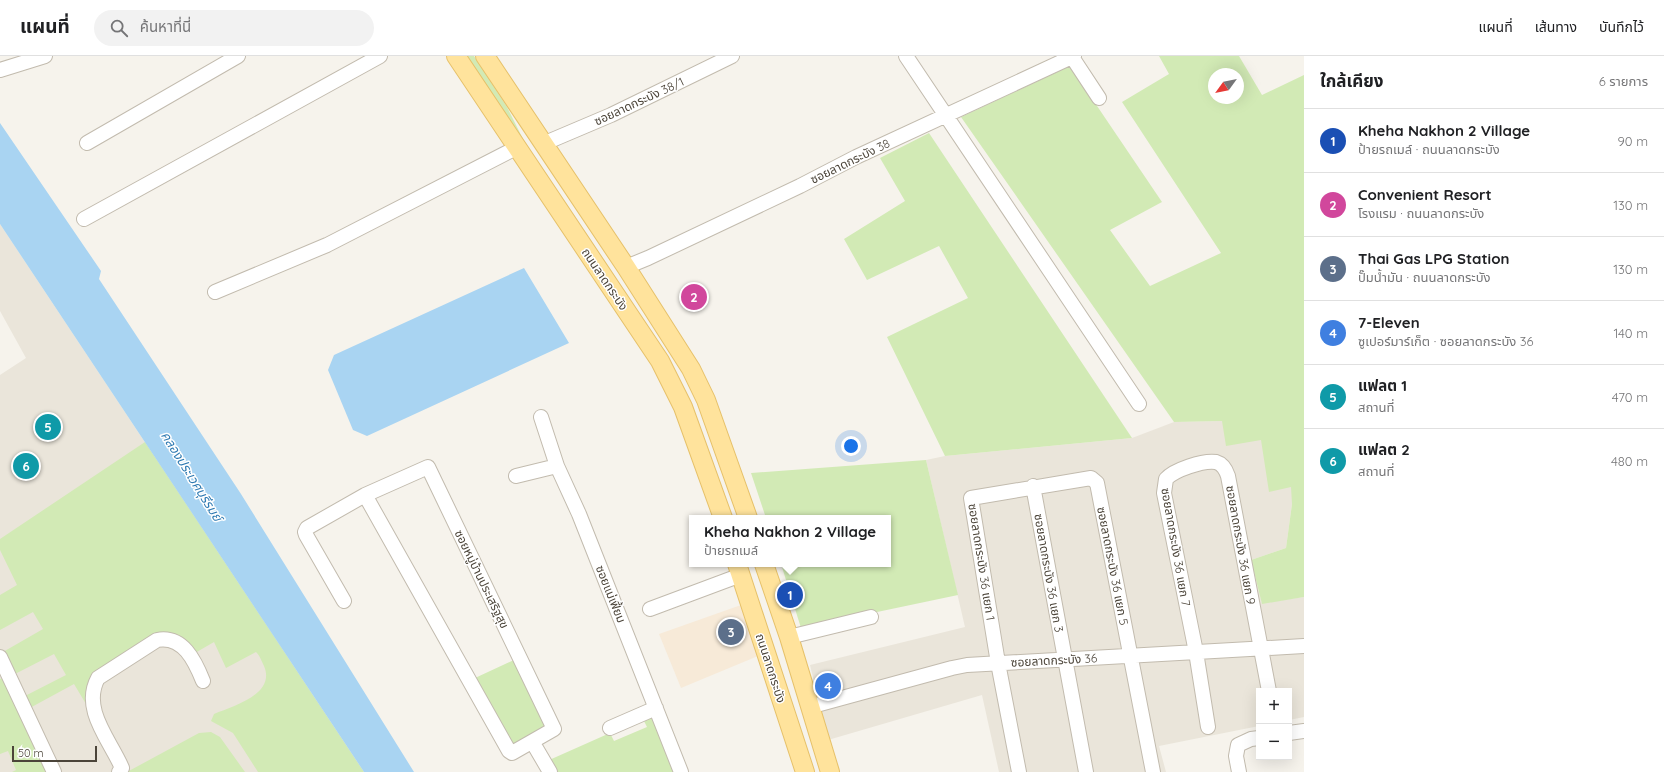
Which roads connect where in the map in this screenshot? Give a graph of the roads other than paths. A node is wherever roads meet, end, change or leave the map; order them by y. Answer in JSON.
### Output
{"nodes":[{"id":1,"x":45,"y":56,"type":"edge"},
{"id":2,"x":238,"y":56,"type":"edge"},
{"id":3,"x":380,"y":56,"type":"edge"},
{"id":4,"x":456,"y":56,"type":"edge"},
{"id":5,"x":485,"y":56,"type":"edge"},
{"id":6,"x":732,"y":56,"type":"edge"},
{"id":7,"x":906,"y":56,"type":"edge"},
{"id":8,"x":1073,"y":56,"type":"edge"},
{"id":9,"x":0,"y":70,"type":"edge"},
{"id":10,"x":1099,"y":98,"type":"dead end"},
{"id":11,"x":945,"y":116,"type":"junction"},
{"id":12,"x":87,"y":142,"type":"dead end"},
{"id":13,"x":545,"y":143,"type":"junction"},
{"id":14,"x":518,"y":147,"type":"junction"},
{"id":15,"x":84,"y":219,"type":"dead end"},
{"id":16,"x":600,"y":228,"type":"junction"},
{"id":17,"x":580,"y":242,"type":"junction"},
{"id":18,"x":626,"y":267,"type":"junction"},
{"id":19,"x":215,"y":292,"type":"dead end"},
{"id":20,"x":1139,"y":404,"type":"dead end"},
{"id":21,"x":541,"y":417,"type":"dead end"},
{"id":22,"x":1200,"y":464,"type":"joint"},
{"id":23,"x":557,"y":466,"type":"junction"},
{"id":24,"x":516,"y":476,"type":"dead end"},
{"id":25,"x":1033,"y":486,"type":"junction"},
{"id":26,"x":365,"y":495,"type":"junction"},
{"id":27,"x":721,"y":515,"type":"edge"},
{"id":28,"x":747,"y":515,"type":"edge"},
{"id":29,"x":765,"y":567,"type":"edge"},
{"id":30,"x":739,"y":570,"type":"edge"},
{"id":31,"x":344,"y":601,"type":"dead end"},
{"id":32,"x":650,"y":609,"type":"dead end"},
{"id":33,"x":870,"y":617,"type":"dead end"},
{"id":34,"x":789,"y":637,"type":"junction"},
{"id":35,"x":1304,"y":646,"type":"edge"},
{"id":36,"x":1260,"y":649,"type":"junction"},
{"id":37,"x":1196,"y":652,"type":"junction"},
{"id":38,"x":1130,"y":656,"type":"junction"},
{"id":39,"x":0,"y":657,"type":"edge"},
{"id":40,"x":1065,"y":660,"type":"junction"},
{"id":41,"x":998,"y":663,"type":"junction"},
{"id":42,"x":203,"y":681,"type":"dead end"},
{"id":43,"x":1268,"y":688,"type":"edge"},
{"id":44,"x":809,"y":707,"type":"junction"},
{"id":45,"x":656,"y":708,"type":"junction"},
{"id":46,"x":786,"y":713,"type":"junction"},
{"id":47,"x":1208,"y":727,"type":"dead end"},
{"id":48,"x":610,"y":728,"type":"dead end"},
{"id":49,"x":1304,"y":730,"type":"edge"},
{"id":50,"x":1292,"y":732,"type":"edge"},
{"id":51,"x":1256,"y":738,"type":"edge"},
{"id":52,"x":533,"y":743,"type":"junction"},
{"id":53,"x":54,"y":772,"type":"edge"},
{"id":54,"x":119,"y":772,"type":"edge"},
{"id":55,"x":550,"y":772,"type":"edge"},
{"id":56,"x":681,"y":772,"type":"edge"},
{"id":57,"x":805,"y":772,"type":"edge"},
{"id":58,"x":830,"y":772,"type":"edge"},
{"id":59,"x":1019,"y":772,"type":"edge"},
{"id":60,"x":1086,"y":772,"type":"edge"},
{"id":61,"x":1153,"y":772,"type":"edge"},
{"id":62,"x":1239,"y":772,"type":"edge"}],
"edges":[{"from":1,"to":9,"type":"street"},
{"from":2,"to":12,"type":"street"},
{"from":3,"to":15,"type":"street"},
{"from":4,"to":14,"type":"main road","name":"ถนนลาดกระบัง"},
{"from":5,"to":13,"type":"main road","name":"ถนนลาดกระบัง"},
{"from":6,"to":13,"type":"street","name":"ซอยลาดกระบัง 38/1"},
{"from":7,"to":11,"type":"street"},
{"from":8,"to":10,"type":"street"},
{"from":8,"to":11,"type":"street","name":"ซอยลาดกระบัง 38"},
{"from":11,"to":18,"type":"street","name":"ซอยลาดกระบัง 38"},
{"from":11,"to":20,"type":"street"},
{"from":13,"to":16,"type":"main road","name":"ถนนลาดกระบัง"},
{"from":14,"to":17,"type":"main road","name":"ถนนลาดกระบัง"},
{"from":14,"to":19,"type":"street"},
{"from":16,"to":17,"type":"main road"},
{"from":16,"to":18,"type":"main road","name":"ถนนลาดกระบัง"},
{"from":17,"to":27,"type":"main road","name":"ถนนลาดกระบัง"},
{"from":18,"to":28,"type":"main road","name":"ถนนลาดกระบัง"},
{"from":21,"to":23,"type":"street","name":"ซอยแม่เฟี้ยม"},
{"from":22,"to":36,"type":"street","name":"ซอยลาดกระบัง 36 แยก 9"},
{"from":22,"to":37,"type":"street","name":"ซอยลาดกระบัง 36 แยก 7"},
{"from":23,"to":24,"type":"street"},
{"from":23,"to":45,"type":"street","name":"ซอยแม่เฟี้ยม"},
{"from":25,"to":38,"type":"street","name":"ซอยลาดกระบัง 36 แยก 5"},
{"from":25,"to":40,"type":"street","name":"ซอยลาดกระบัง 36 แยก 3"},
{"from":25,"to":41,"type":"street","name":"ซอยลาดกระบัง 36 แยก 1"},
{"from":26,"to":31,"type":"street","name":"ซอยหมู่บ้านประเสริฐสุข"},
{"from":26,"to":52,"type":"street","name":"ซอยหมู่บ้านประเสริฐสุข"},
{"from":26,"to":52,"type":"street","name":"ซอยหมู่บ้านประเสริฐสุข"},
{"from":29,"to":34,"type":"main road","name":"ถนนลาดกระบัง"},
{"from":30,"to":32,"type":"street"},
{"from":30,"to":46,"type":"main road","name":"ถนนลาดกระบัง"},
{"from":33,"to":34,"type":"street"},
{"from":34,"to":44,"type":"main road","name":"ถนนลาดกระบัง"},
{"from":35,"to":36,"type":"street","name":"ซอยลาดกระบัง 36"},
{"from":36,"to":37,"type":"street","name":"ซอยลาดกระบัง 36"},
{"from":36,"to":43,"type":"street"},
{"from":37,"to":38,"type":"street","name":"ซอยลาดกระบัง 36"},
{"from":37,"to":47,"type":"street","name":"ซอยลาดกระบัง 36 แยก 7"},
{"from":38,"to":40,"type":"street","name":"ซอยลาดกระบัง 36"},
{"from":38,"to":61,"type":"street","name":"ซอยลาดกระบัง 36 แยก 5"},
{"from":39,"to":53,"type":"street"},
{"from":40,"to":41,"type":"street","name":"ซอยลาดกระบัง 36"},
{"from":40,"to":60,"type":"street","name":"ซอยลาดกระบัง 36 แยก 3"},
{"from":41,"to":44,"type":"street","name":"ซอยลาดกระบัง 36"},
{"from":41,"to":59,"type":"street"},
{"from":42,"to":54,"type":"street"},
{"from":44,"to":46,"type":"main road"},
{"from":44,"to":58,"type":"main road","name":"ถนนลาดกระบัง"},
{"from":45,"to":48,"type":"street"},
{"from":45,"to":56,"type":"street","name":"ซอยแม่เฟี้ยม"},
{"from":46,"to":57,"type":"main road","name":"ถนนลาดกระบัง"},
{"from":49,"to":50,"type":"street"},
{"from":51,"to":62,"type":"street"},
{"from":52,"to":55,"type":"street"}]}
